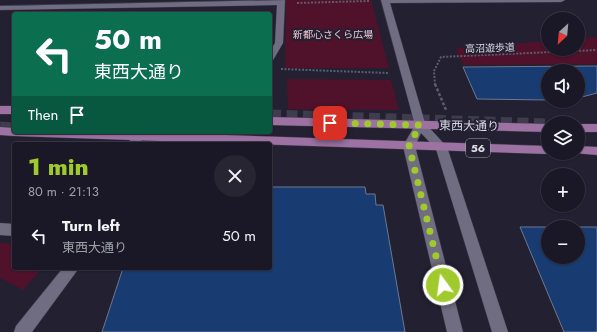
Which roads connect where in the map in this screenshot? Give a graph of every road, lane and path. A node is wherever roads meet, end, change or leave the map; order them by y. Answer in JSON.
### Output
{"nodes":[{"id":1,"x":80,"y":0,"type":"edge"},
{"id":2,"x":561,"y":0,"type":"edge"},
{"id":3,"x":386,"y":1,"type":"edge"},
{"id":4,"x":281,"y":2,"type":"edge"},
{"id":5,"x":74,"y":7,"type":"junction"},
{"id":6,"x":0,"y":8,"type":"edge"},
{"id":7,"x":597,"y":50,"type":"edge"},
{"id":8,"x":272,"y":54,"type":"edge"},
{"id":9,"x":278,"y":69,"type":"dead end"},
{"id":10,"x":406,"y":74,"type":"junction"},
{"id":11,"x":0,"y":110,"type":"edge"},
{"id":12,"x":12,"y":110,"type":"edge"},
{"id":13,"x":447,"y":111,"type":"dead end"},
{"id":14,"x":272,"y":121,"type":"edge"},
{"id":15,"x":420,"y":125,"type":"junction"},
{"id":16,"x":541,"y":128,"type":"edge"},
{"id":17,"x":585,"y":128,"type":"edge"},
{"id":18,"x":597,"y":128,"type":"edge"},
{"id":19,"x":0,"y":131,"type":"edge"},
{"id":20,"x":12,"y":132,"type":"edge"},
{"id":21,"x":46,"y":134,"type":"edge"},
{"id":22,"x":135,"y":140,"type":"edge"},
{"id":23,"x":226,"y":142,"type":"edge"},
{"id":24,"x":272,"y":143,"type":"edge"},
{"id":25,"x":409,"y":146,"type":"junction"},
{"id":26,"x":441,"y":147,"type":"junction"},
{"id":27,"x":541,"y":150,"type":"edge"},
{"id":28,"x":585,"y":150,"type":"edge"},
{"id":29,"x":597,"y":151,"type":"edge"},
{"id":30,"x":0,"y":230,"type":"edge"},
{"id":31,"x":12,"y":230,"type":"edge"},
{"id":32,"x":70,"y":270,"type":"edge"},
{"id":33,"x":22,"y":332,"type":"edge"},
{"id":34,"x":454,"y":332,"type":"edge"},
{"id":35,"x":500,"y":332,"type":"edge"}],
"edges":[{"from":1,"to":5,"type":"street"},
{"from":2,"to":3,"type":"street"},
{"from":3,"to":4,"type":"path"},
{"from":3,"to":10,"type":"street"},
{"from":4,"to":5,"type":"street"},
{"from":4,"to":8,"type":"street"},
{"from":5,"to":6,"type":"street"},
{"from":7,"to":13,"type":"path","name":"高沼遊歩道"},
{"from":9,"to":10,"type":"path"},
{"from":10,"to":15,"type":"street"},
{"from":11,"to":12,"type":"main road"},
{"from":14,"to":15,"type":"main road","name":"東西大通り","number":"56"},
{"from":15,"to":16,"type":"main road","name":"東西大通り","number":"56"},
{"from":15,"to":25,"type":"street"},
{"from":15,"to":26,"type":"street"},
{"from":17,"to":18,"type":"main road"},
{"from":19,"to":20,"type":"main road"},
{"from":21,"to":22,"type":"main road","name":"東西大通り","number":"56"},
{"from":22,"to":23,"type":"main road","name":"東西大通り","number":"56"},
{"from":24,"to":25,"type":"main road","name":"東西大通り","number":"56"},
{"from":25,"to":26,"type":"main road","name":"東西大通り","number":"56"},
{"from":25,"to":34,"type":"street"},
{"from":26,"to":27,"type":"main road","name":"東西大通り","number":"56"},
{"from":26,"to":35,"type":"street"},
{"from":28,"to":29,"type":"main road"},
{"from":30,"to":31,"type":"street"},
{"from":32,"to":33,"type":"street"}]}
